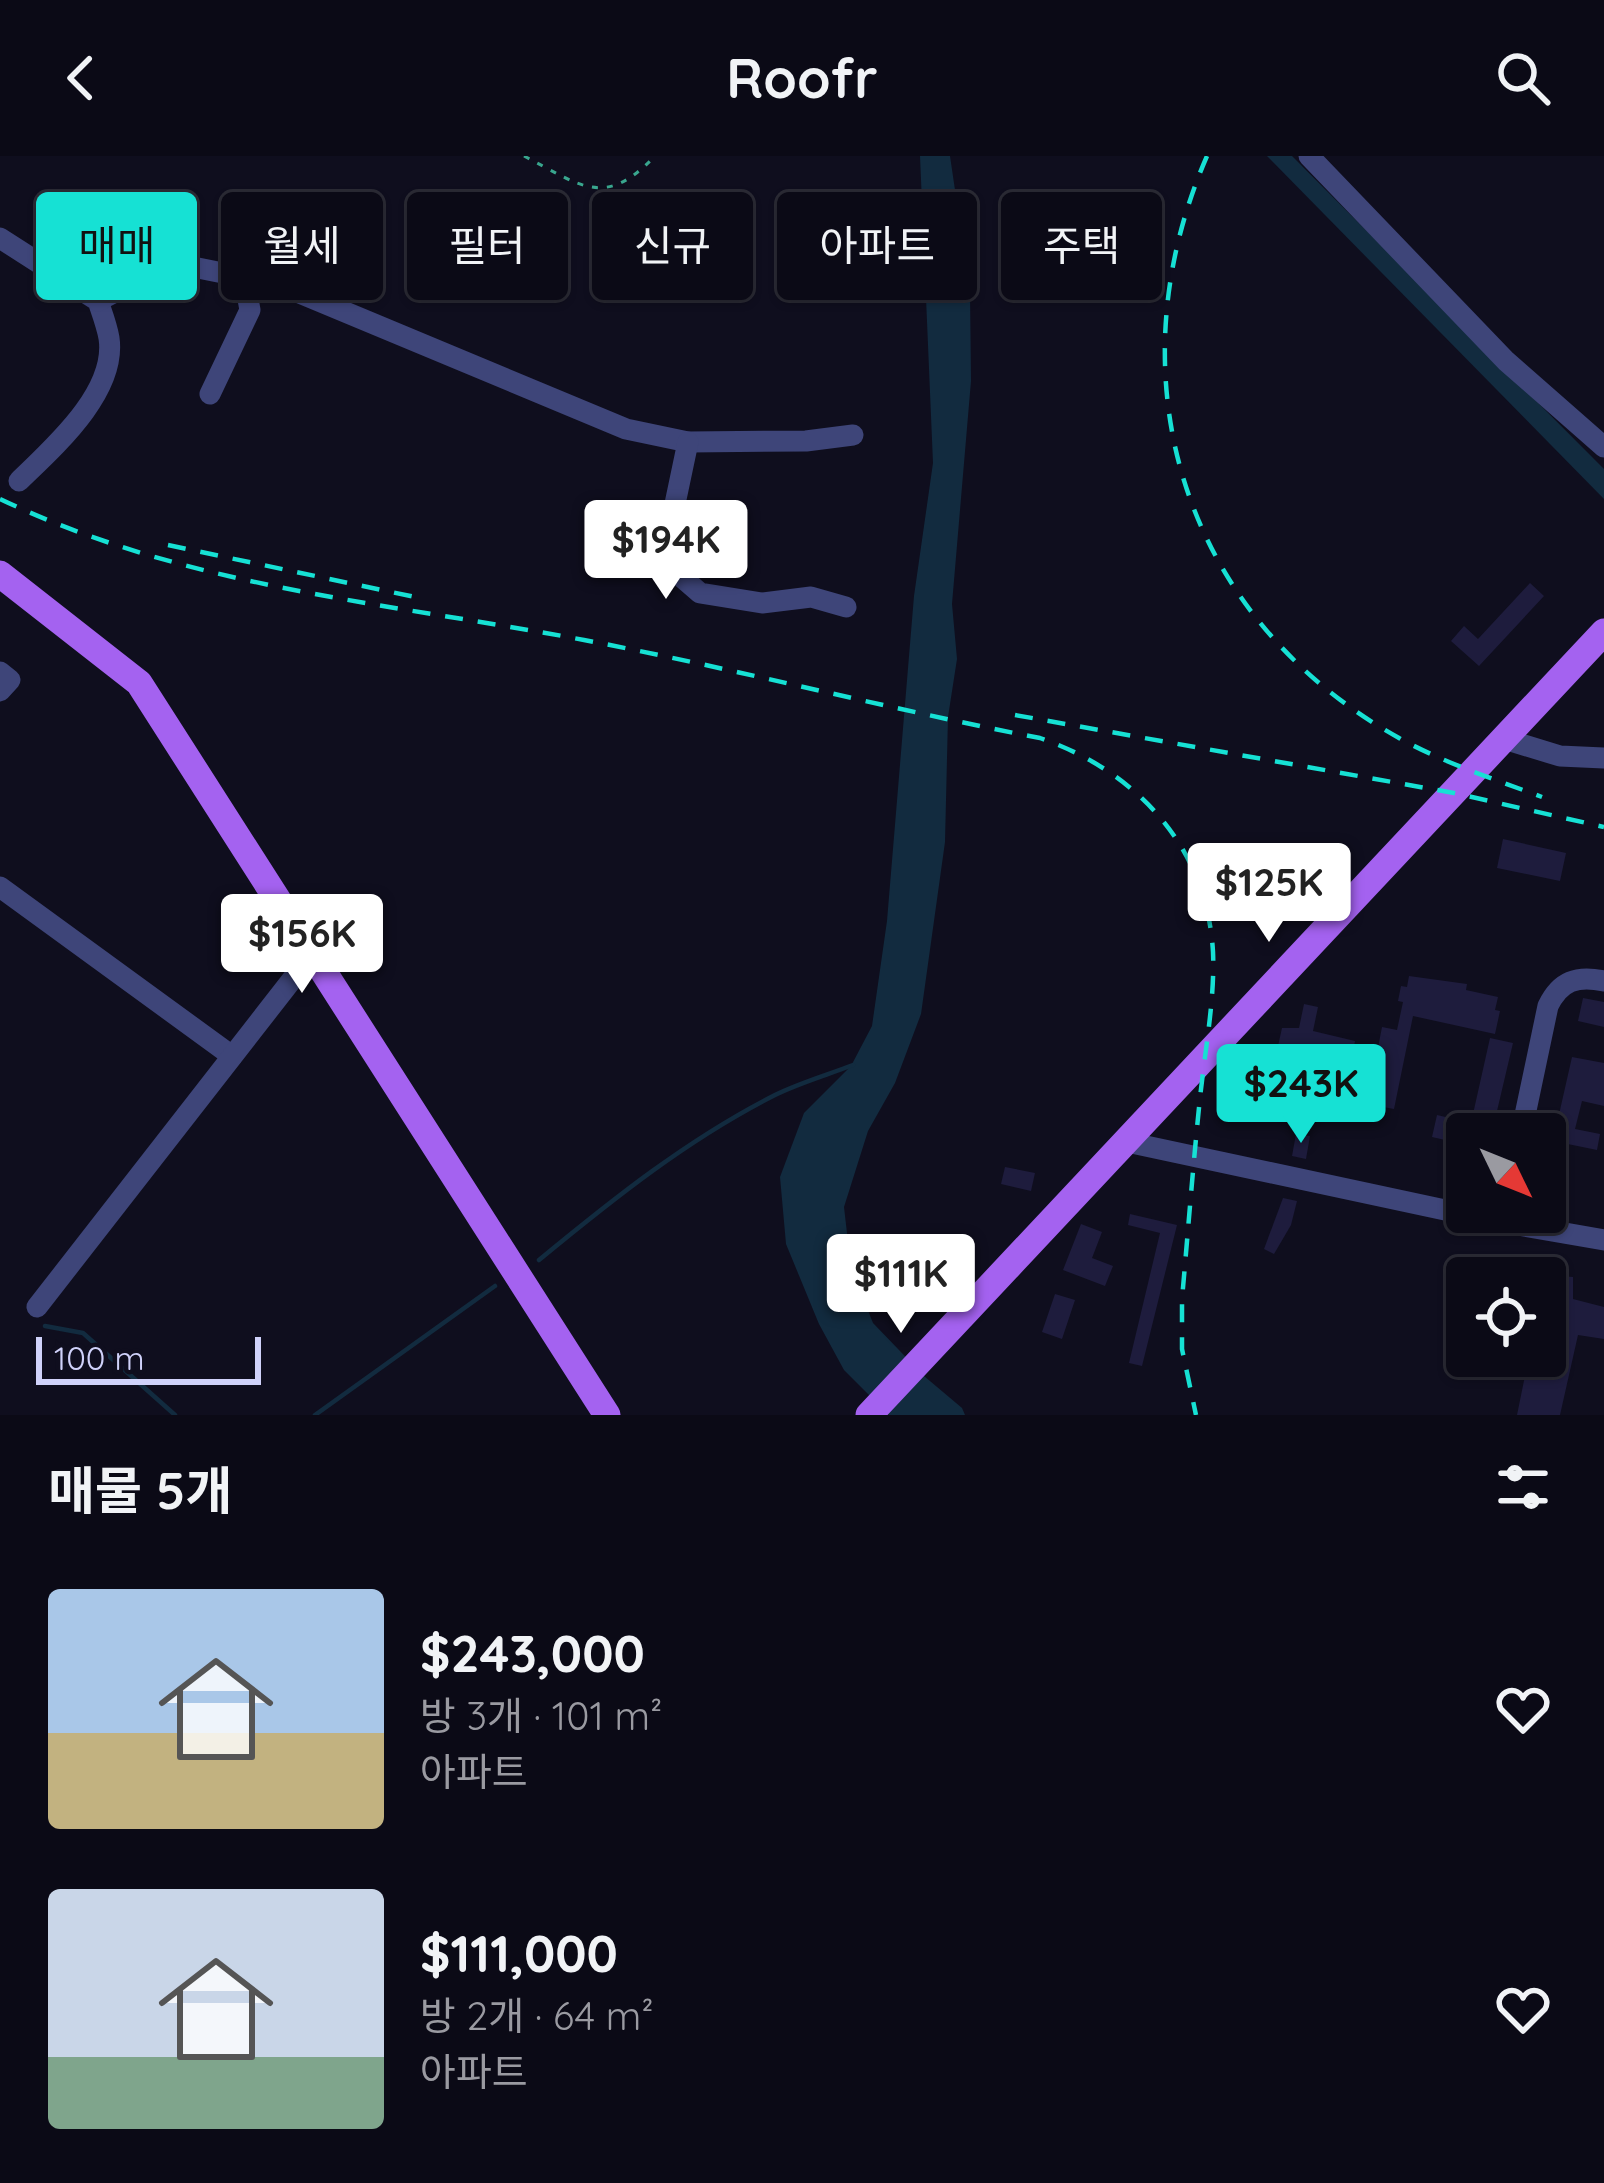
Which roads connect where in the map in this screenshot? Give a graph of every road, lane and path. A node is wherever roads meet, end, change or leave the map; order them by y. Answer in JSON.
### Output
{"nodes":[{"id":1,"x":524,"y":156,"type":"edge"},
{"id":2,"x":655,"y":156,"type":"edge"},
{"id":3,"x":1309,"y":156,"type":"edge"},
{"id":4,"x":0,"y":238,"type":"edge"},
{"id":5,"x":221,"y":272,"type":"edge"},
{"id":6,"x":248,"y":300,"type":"edge"},
{"id":7,"x":316,"y":300,"type":"edge"},
{"id":8,"x":98,"y":301,"type":"junction"},
{"id":9,"x":210,"y":394,"type":"dead end"},
{"id":10,"x":854,"y":435,"type":"dead end"},
{"id":11,"x":688,"y":442,"type":"junction"},
{"id":12,"x":1604,"y":448,"type":"edge"},
{"id":13,"x":19,"y":481,"type":"dead end"},
{"id":14,"x":4,"y":585,"type":"edge"},
{"id":15,"x":846,"y":607,"type":"dead end"},
{"id":16,"x":1604,"y":632,"type":"edge"},
{"id":17,"x":1504,"y":739,"type":"junction"},
{"id":18,"x":1604,"y":758,"type":"edge"},
{"id":19,"x":0,"y":887,"type":"edge"},
{"id":20,"x":312,"y":954,"type":"junction"},
{"id":21,"x":1604,"y":981,"type":"edge"},
{"id":22,"x":232,"y":1056,"type":"junction"},
{"id":23,"x":1525,"y":1113,"type":"edge"},
{"id":24,"x":1127,"y":1142,"type":"junction"},
{"id":25,"x":1446,"y":1206,"type":"edge"},
{"id":26,"x":1566,"y":1231,"type":"edge"},
{"id":27,"x":1604,"y":1240,"type":"edge"},
{"id":28,"x":37,"y":1307,"type":"dead end"},
{"id":29,"x":607,"y":1415,"type":"edge"},
{"id":30,"x":869,"y":1415,"type":"edge"}],
"edges":[{"from":1,"to":2,"type":"path"},
{"from":3,"to":12,"type":"street"},
{"from":4,"to":8,"type":"street"},
{"from":5,"to":8,"type":"street"},
{"from":6,"to":9,"type":"street"},
{"from":7,"to":11,"type":"street"},
{"from":8,"to":13,"type":"street"},
{"from":10,"to":11,"type":"street"},
{"from":11,"to":15,"type":"street"},
{"from":14,"to":20,"type":"main road"},
{"from":16,"to":17,"type":"main road"},
{"from":17,"to":18,"type":"street"},
{"from":17,"to":24,"type":"main road"},
{"from":19,"to":22,"type":"street"},
{"from":20,"to":22,"type":"street"},
{"from":20,"to":29,"type":"main road"},
{"from":21,"to":23,"type":"street"},
{"from":22,"to":28,"type":"street"},
{"from":24,"to":25,"type":"street"},
{"from":24,"to":30,"type":"main road"},
{"from":26,"to":27,"type":"street"}]}
